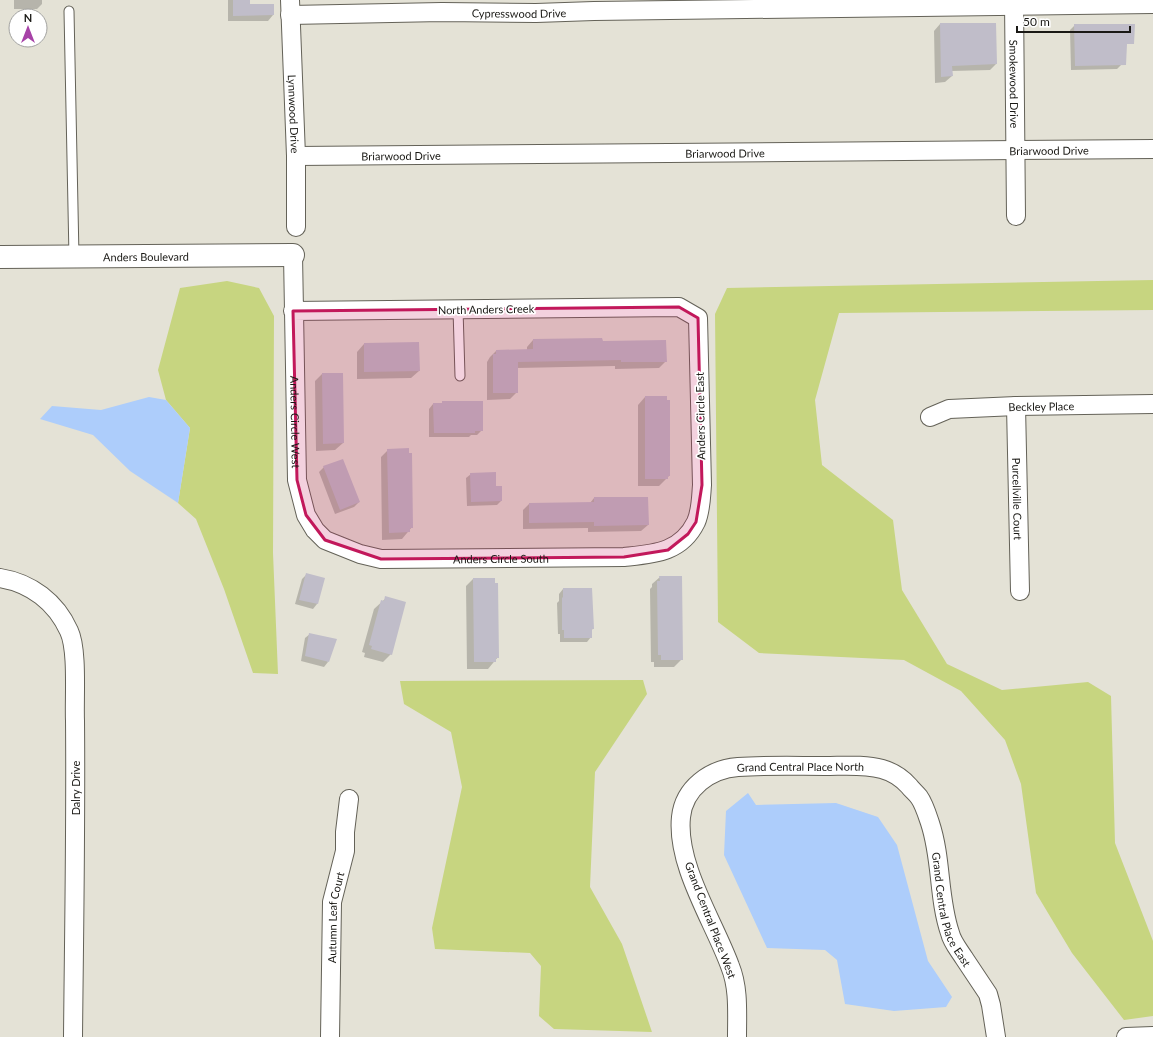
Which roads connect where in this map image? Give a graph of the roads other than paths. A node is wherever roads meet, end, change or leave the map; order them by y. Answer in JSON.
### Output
{"nodes":[{"id":1,"x":1014,"y":3,"type":"edge"},
{"id":2,"x":747,"y":4,"type":"edge"},
{"id":3,"x":1153,"y":4,"type":"edge"},
{"id":4,"x":594,"y":5,"type":"edge"},
{"id":5,"x":442,"y":6,"type":"edge"},
{"id":6,"x":290,"y":7,"type":"edge"},
{"id":7,"x":69,"y":11,"type":"dead end"},
{"id":8,"x":1153,"y":148,"type":"edge"},
{"id":9,"x":1015,"y":150,"type":"junction"},
{"id":10,"x":296,"y":156,"type":"junction"},
{"id":11,"x":1016,"y":216,"type":"dead end"},
{"id":12,"x":296,"y":227,"type":"dead end"},
{"id":13,"x":293,"y":255,"type":"joint"},
{"id":14,"x":74,"y":257,"type":"junction"},
{"id":15,"x":0,"y":258,"type":"edge"},
{"id":16,"x":679,"y":307,"type":"joint"},
{"id":17,"x":458,"y":309,"type":"junction"},
{"id":18,"x":293,"y":311,"type":"junction"},
{"id":19,"x":460,"y":376,"type":"dead end"},
{"id":20,"x":1153,"y":404,"type":"edge"},
{"id":21,"x":1016,"y":406,"type":"junction"},
{"id":22,"x":930,"y":417,"type":"dead end"},
{"id":23,"x":315,"y":530,"type":"joint"},
{"id":24,"x":688,"y":534,"type":"joint"},
{"id":25,"x":0,"y":578,"type":"edge"},
{"id":26,"x":1020,"y":591,"type":"dead end"},
{"id":27,"x":905,"y":782,"type":"joint"},
{"id":28,"x":697,"y":783,"type":"joint"},
{"id":29,"x":349,"y":799,"type":"dead end"},
{"id":30,"x":1153,"y":1036,"type":"edge"},
{"id":31,"x":73,"y":1037,"type":"edge"},
{"id":32,"x":330,"y":1037,"type":"edge"},
{"id":33,"x":737,"y":1037,"type":"edge"},
{"id":34,"x":996,"y":1037,"type":"edge"},
{"id":35,"x":1126,"y":1037,"type":"edge"}],
"edges":[{"from":1,"to":2,"type":"street","name":"Cypresswood Drive"},
{"from":1,"to":3,"type":"street","name":"Cypresswood Drive"},
{"from":1,"to":9,"type":"street","name":"Smokewood Drive"},
{"from":2,"to":4,"type":"street","name":"Cypresswood Drive"},
{"from":4,"to":5,"type":"street","name":"Cypresswood Drive"},
{"from":5,"to":6,"type":"street","name":"Cypresswood Drive"},
{"from":6,"to":10,"type":"street","name":"Lynnwood Drive"},
{"from":7,"to":14,"type":"lane"},
{"from":8,"to":9,"type":"street","name":"Briarwood Drive"},
{"from":9,"to":10,"type":"street","name":"Briarwood Drive"},
{"from":9,"to":11,"type":"street","name":"Smokewood Drive"},
{"from":10,"to":12,"type":"street","name":"Lynnwood Drive"},
{"from":13,"to":14,"type":"street","name":"Anders Boulevard"},
{"from":13,"to":18,"type":"street","name":"Anders Circle West"},
{"from":14,"to":15,"type":"street","name":"Anders Boulevard"},
{"from":16,"to":17,"type":"street","name":"North Anders Creek"},
{"from":16,"to":24,"type":"street","name":"Anders Circle East"},
{"from":17,"to":18,"type":"street","name":"North Anders Creek"},
{"from":17,"to":19,"type":"lane"},
{"from":18,"to":23,"type":"street","name":"Anders Circle West"},
{"from":20,"to":21,"type":"street","name":"Beckley Place"},
{"from":21,"to":22,"type":"street","name":"Beckley Place"},
{"from":21,"to":26,"type":"street","name":"Purcellville Court"},
{"from":23,"to":24,"type":"street","name":"Anders Circle South"},
{"from":25,"to":31,"type":"street","name":"Dalry Drive"},
{"from":27,"to":28,"type":"street","name":"Grand Central Place North"},
{"from":27,"to":34,"type":"street","name":"Grand Central Place East"},
{"from":28,"to":33,"type":"street","name":"Grand Central Place West"},
{"from":29,"to":32,"type":"street","name":"Autumn Leaf Court"},
{"from":30,"to":35,"type":"street"}]}
